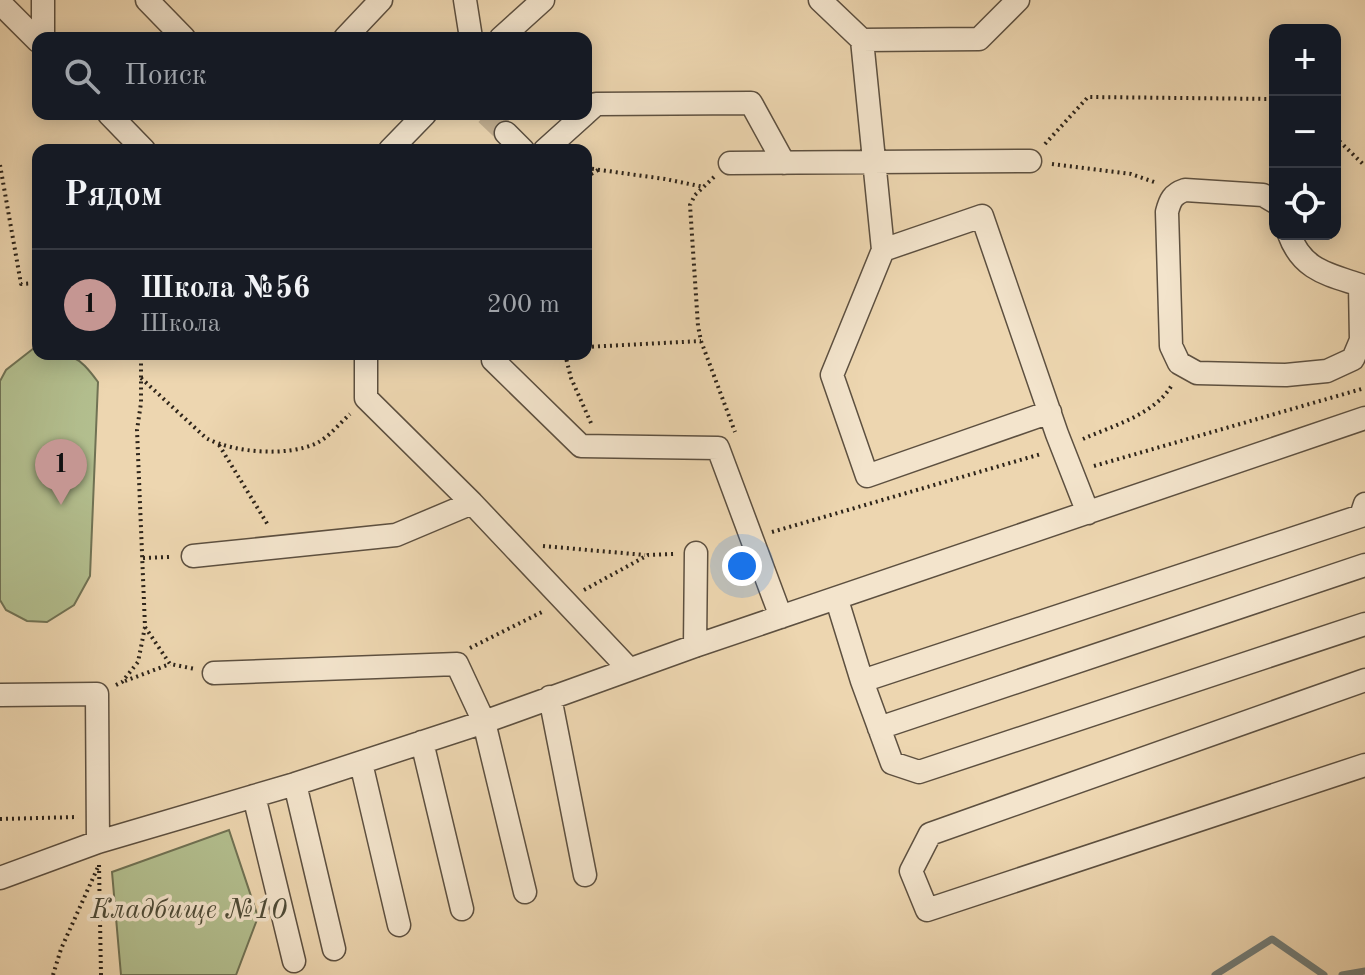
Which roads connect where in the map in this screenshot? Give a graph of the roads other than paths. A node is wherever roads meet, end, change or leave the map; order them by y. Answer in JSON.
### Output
{"nodes":[{"id":1,"x":43,"y":0,"type":"edge"},
{"id":2,"x":147,"y":0,"type":"edge"},
{"id":3,"x":381,"y":0,"type":"edge"},
{"id":4,"x":465,"y":0,"type":"edge"},
{"id":5,"x":543,"y":0,"type":"edge"},
{"id":6,"x":820,"y":0,"type":"edge"},
{"id":7,"x":1018,"y":0,"type":"edge"},
{"id":8,"x":0,"y":3,"type":"edge"},
{"id":9,"x":43,"y":32,"type":"edge"},
{"id":10,"x":178,"y":32,"type":"edge"},
{"id":11,"x":351,"y":32,"type":"edge"},
{"id":12,"x":470,"y":32,"type":"edge"},
{"id":13,"x":508,"y":32,"type":"edge"},
{"id":14,"x":32,"y":35,"type":"edge"},
{"id":15,"x":862,"y":40,"type":"junction"},
{"id":16,"x":592,"y":108,"type":"edge"},
{"id":17,"x":115,"y":120,"type":"edge"},
{"id":18,"x":419,"y":120,"type":"edge"},
{"id":19,"x":579,"y":120,"type":"edge"},
{"id":20,"x":506,"y":133,"type":"tunnel mouth"},
{"id":21,"x":138,"y":144,"type":"edge"},
{"id":22,"x":396,"y":144,"type":"edge"},
{"id":23,"x":517,"y":144,"type":"edge"},
{"id":24,"x":552,"y":144,"type":"edge"},
{"id":25,"x":1030,"y":161,"type":"road end"},
{"id":26,"x":874,"y":162,"type":"junction"},
{"id":27,"x":730,"y":163,"type":"road end"},
{"id":28,"x":784,"y":163,"type":"junction"},
{"id":29,"x":1269,"y":198,"type":"edge"},
{"id":30,"x":1291,"y":240,"type":"edge"},
{"id":31,"x":883,"y":250,"type":"junction"},
{"id":32,"x":1363,"y":285,"type":"edge"},
{"id":33,"x":366,"y":360,"type":"edge"},
{"id":34,"x":493,"y":360,"type":"edge"},
{"id":35,"x":1050,"y":412,"type":"junction"},
{"id":36,"x":1365,"y":418,"type":"edge"},
{"id":37,"x":472,"y":503,"type":"junction"},
{"id":38,"x":1365,"y":504,"type":"edge"},
{"id":39,"x":1088,"y":513,"type":"junction"},
{"id":40,"x":696,"y":553,"type":"road end"},
{"id":41,"x":193,"y":556,"type":"road end"},
{"id":42,"x":1365,"y":565,"type":"edge"},
{"id":43,"x":837,"y":600,"type":"junction"},
{"id":44,"x":781,"y":617,"type":"junction"},
{"id":45,"x":1365,"y":624,"type":"edge"},
{"id":46,"x":695,"y":646,"type":"junction"},
{"id":47,"x":629,"y":669,"type":"junction"},
{"id":48,"x":214,"y":673,"type":"road end"},
{"id":49,"x":1365,"y":680,"type":"edge"},
{"id":50,"x":862,"y":681,"type":"junction"},
{"id":51,"x":0,"y":695,"type":"edge"},
{"id":52,"x":550,"y":697,"type":"junction"},
{"id":53,"x":484,"y":722,"type":"junction"},
{"id":54,"x":879,"y":728,"type":"junction"},
{"id":55,"x":422,"y":742,"type":"junction"},
{"id":56,"x":361,"y":763,"type":"junction"},
{"id":57,"x":1365,"y":765,"type":"edge"},
{"id":58,"x":295,"y":784,"type":"junction"},
{"id":59,"x":254,"y":796,"type":"junction"},
{"id":60,"x":98,"y":854,"type":"junction"},
{"id":61,"x":585,"y":875,"type":"dead end"},
{"id":62,"x":0,"y":878,"type":"edge"},
{"id":63,"x":525,"y":892,"type":"dead end"},
{"id":64,"x":462,"y":909,"type":"dead end"},
{"id":65,"x":399,"y":925,"type":"dead end"},
{"id":66,"x":334,"y":949,"type":"dead end"},
{"id":67,"x":294,"y":961,"type":"dead end"}],
"edges":[{"from":1,"to":9,"type":"lane"},
{"from":2,"to":10,"type":"lane"},
{"from":3,"to":11,"type":"lane"},
{"from":4,"to":12,"type":"lane"},
{"from":5,"to":13,"type":"lane"},
{"from":6,"to":15,"type":"lane"},
{"from":7,"to":15,"type":"lane"},
{"from":8,"to":14,"type":"lane"},
{"from":15,"to":26,"type":"lane"},
{"from":16,"to":28,"type":"lane"},
{"from":17,"to":21,"type":"lane"},
{"from":18,"to":22,"type":"lane"},
{"from":19,"to":24,"type":"lane"},
{"from":20,"to":23,"type":"lane"},
{"from":25,"to":26,"type":"lane"},
{"from":26,"to":28,"type":"lane"},
{"from":26,"to":31,"type":"lane"},
{"from":27,"to":28,"type":"lane"},
{"from":29,"to":32,"type":"lane"},
{"from":30,"to":32,"type":"lane"},
{"from":31,"to":35,"type":"lane"},
{"from":31,"to":35,"type":"lane"},
{"from":33,"to":37,"type":"lane"},
{"from":34,"to":44,"type":"lane"},
{"from":35,"to":39,"type":"lane"},
{"from":36,"to":39,"type":"lane"},
{"from":37,"to":41,"type":"lane"},
{"from":37,"to":47,"type":"lane"},
{"from":38,"to":50,"type":"lane"},
{"from":39,"to":43,"type":"lane"},
{"from":40,"to":46,"type":"lane"},
{"from":42,"to":54,"type":"lane"},
{"from":43,"to":44,"type":"lane"},
{"from":43,"to":50,"type":"lane"},
{"from":44,"to":46,"type":"lane"},
{"from":45,"to":54,"type":"lane"},
{"from":46,"to":47,"type":"lane"},
{"from":47,"to":52,"type":"lane"},
{"from":48,"to":53,"type":"lane"},
{"from":49,"to":57,"type":"lane"},
{"from":50,"to":54,"type":"lane"},
{"from":51,"to":60,"type":"lane"},
{"from":52,"to":53,"type":"lane"},
{"from":52,"to":61,"type":"lane"},
{"from":53,"to":55,"type":"lane"},
{"from":53,"to":63,"type":"lane"},
{"from":55,"to":56,"type":"lane"},
{"from":55,"to":64,"type":"lane"},
{"from":56,"to":58,"type":"lane"},
{"from":56,"to":65,"type":"lane"},
{"from":58,"to":59,"type":"lane"},
{"from":58,"to":66,"type":"lane"},
{"from":59,"to":60,"type":"lane"},
{"from":59,"to":67,"type":"lane"},
{"from":60,"to":62,"type":"lane"}]}
